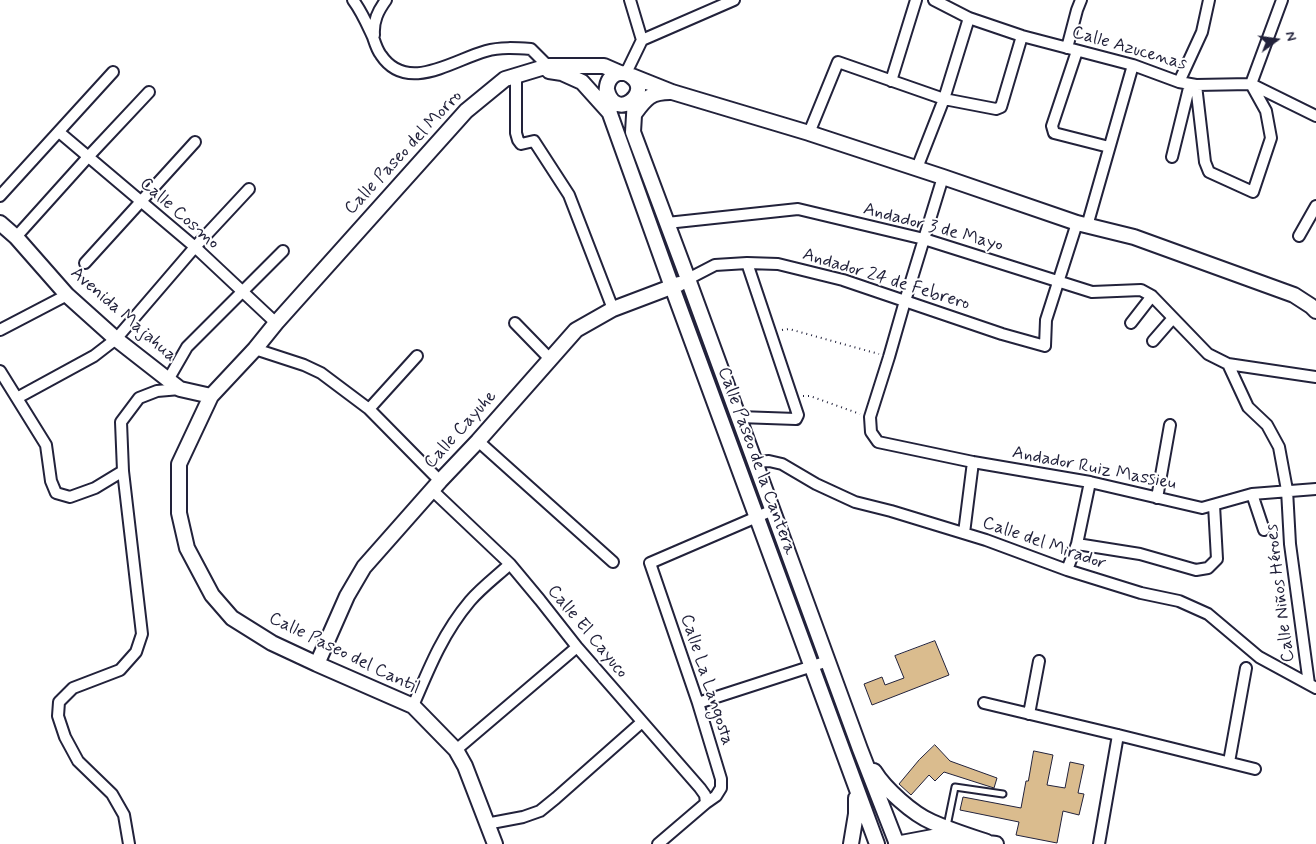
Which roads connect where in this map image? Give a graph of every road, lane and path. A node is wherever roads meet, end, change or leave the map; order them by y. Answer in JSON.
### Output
{"nodes":[{"id":1,"x":353,"y":0,"type":"edge"},
{"id":2,"x":386,"y":0,"type":"edge"},
{"id":3,"x":630,"y":0,"type":"edge"},
{"id":4,"x":734,"y":0,"type":"edge"},
{"id":5,"x":916,"y":0,"type":"edge"},
{"id":6,"x":934,"y":0,"type":"edge"},
{"id":7,"x":1081,"y":0,"type":"edge"},
{"id":8,"x":1209,"y":0,"type":"edge"},
{"id":9,"x":1282,"y":0,"type":"edge"},
{"id":10,"x":969,"y":18,"type":"junction"},
{"id":11,"x":1022,"y":36,"type":"junction"},
{"id":12,"x":642,"y":40,"type":"junction"},
{"id":13,"x":374,"y":41,"type":"junction"},
{"id":14,"x":1066,"y":48,"type":"junction"},
{"id":15,"x":1077,"y":51,"type":"junction"},
{"id":16,"x":1133,"y":64,"type":"junction"},
{"id":17,"x":545,"y":69,"type":"junction"},
{"id":18,"x":113,"y":72,"type":"dead end"},
{"id":19,"x":626,"y":74,"type":"junction"},
{"id":20,"x":516,"y":76,"type":"junction"},
{"id":21,"x":892,"y":81,"type":"junction"},
{"id":22,"x":1188,"y":84,"type":"junction"},
{"id":23,"x":1251,"y":84,"type":"junction"},
{"id":24,"x":607,"y":90,"type":"junction"},
{"id":25,"x":149,"y":92,"type":"dead end"},
{"id":26,"x":672,"y":92,"type":"junction"},
{"id":27,"x":634,"y":99,"type":"junction"},
{"id":28,"x":944,"y":99,"type":"junction"},
{"id":29,"x":610,"y":114,"type":"junction"},
{"id":30,"x":634,"y":116,"type":"junction"},
{"id":31,"x":1316,"y":116,"type":"edge"},
{"id":32,"x":59,"y":132,"type":"junction"},
{"id":33,"x":809,"y":133,"type":"junction"},
{"id":34,"x":195,"y":142,"type":"dead end"},
{"id":35,"x":1109,"y":147,"type":"junction"},
{"id":36,"x":88,"y":157,"type":"junction"},
{"id":37,"x":1172,"y":157,"type":"dead end"},
{"id":38,"x":917,"y":168,"type":"junction"},
{"id":39,"x":943,"y":177,"type":"junction"},
{"id":40,"x":249,"y":189,"type":"dead end"},
{"id":41,"x":0,"y":196,"type":"edge"},
{"id":42,"x":140,"y":201,"type":"junction"},
{"id":43,"x":1316,"y":206,"type":"edge"},
{"id":44,"x":0,"y":223,"type":"edge"},
{"id":45,"x":667,"y":223,"type":"junction"},
{"id":46,"x":1082,"y":224,"type":"junction"},
{"id":47,"x":1299,"y":236,"type":"dead end"},
{"id":48,"x":16,"y":237,"type":"junction"},
{"id":49,"x":924,"y":239,"type":"junction"},
{"id":50,"x":195,"y":247,"type":"junction"},
{"id":51,"x":283,"y":251,"type":"dead end"},
{"id":52,"x":86,"y":263,"type":"dead end"},
{"id":53,"x":747,"y":263,"type":"junction"},
{"id":54,"x":688,"y":279,"type":"junction"},
{"id":55,"x":1059,"y":281,"type":"junction"},
{"id":56,"x":672,"y":287,"type":"junction"},
{"id":57,"x":242,"y":291,"type":"junction"},
{"id":58,"x":68,"y":295,"type":"junction"},
{"id":59,"x":1152,"y":296,"type":"junction"},
{"id":60,"x":904,"y":301,"type":"junction"},
{"id":61,"x":613,"y":309,"type":"junction"},
{"id":62,"x":1316,"y":311,"type":"edge"},
{"id":63,"x":1173,"y":318,"type":"junction"},
{"id":64,"x":276,"y":323,"type":"junction"},
{"id":65,"x":515,"y":323,"type":"dead end"},
{"id":66,"x":1131,"y":324,"type":"dead end"},
{"id":67,"x":0,"y":330,"type":"edge"},
{"id":68,"x":770,"y":330,"type":"junction"},
{"id":69,"x":116,"y":340,"type":"junction"},
{"id":70,"x":1152,"y":341,"type":"dead end"},
{"id":71,"x":254,"y":349,"type":"junction"},
{"id":72,"x":417,"y":356,"type":"dead end"},
{"id":73,"x":889,"y":357,"type":"junction"},
{"id":74,"x":550,"y":358,"type":"junction"},
{"id":75,"x":1228,"y":364,"type":"junction"},
{"id":76,"x":0,"y":371,"type":"edge"},
{"id":77,"x":1316,"y":377,"type":"edge"},
{"id":78,"x":168,"y":380,"type":"junction"},
{"id":79,"x":180,"y":389,"type":"junction"},
{"id":80,"x":211,"y":396,"type":"junction"},
{"id":81,"x":792,"y":397,"type":"junction"},
{"id":82,"x":17,"y":398,"type":"junction"},
{"id":83,"x":369,"y":409,"type":"junction"},
{"id":84,"x":739,"y":417,"type":"junction"},
{"id":85,"x":870,"y":417,"type":"junction"},
{"id":86,"x":1170,"y":425,"type":"dead end"},
{"id":87,"x":478,"y":441,"type":"junction"},
{"id":88,"x":756,"y":462,"type":"junction"},
{"id":89,"x":973,"y":462,"type":"junction"},
{"id":90,"x":123,"y":471,"type":"junction"},
{"id":91,"x":1090,"y":482,"type":"junction"},
{"id":92,"x":436,"y":485,"type":"junction"},
{"id":93,"x":1316,"y":489,"type":"edge"},
{"id":94,"x":1286,"y":490,"type":"junction"},
{"id":95,"x":1252,"y":494,"type":"junction"},
{"id":96,"x":1157,"y":498,"type":"junction"},
{"id":97,"x":1214,"y":505,"type":"junction"},
{"id":98,"x":773,"y":510,"type":"junction"},
{"id":99,"x":756,"y":516,"type":"junction"},
{"id":100,"x":1264,"y":530,"type":"dead end"},
{"id":101,"x":964,"y":533,"type":"junction"},
{"id":102,"x":1077,"y":544,"type":"junction"},
{"id":103,"x":613,"y":562,"type":"dead end"},
{"id":104,"x":510,"y":564,"type":"junction"},
{"id":105,"x":1067,"y":570,"type":"junction"},
{"id":106,"x":577,"y":647,"type":"junction"},
{"id":107,"x":828,"y":661,"type":"junction"},
{"id":108,"x":1039,"y":661,"type":"dead end"},
{"id":109,"x":317,"y":664,"type":"junction"},
{"id":110,"x":812,"y":667,"type":"junction"},
{"id":111,"x":1246,"y":668,"type":"dead end"},
{"id":112,"x":1312,"y":686,"type":"edge"},
{"id":113,"x":698,"y":703,"type":"junction"},
{"id":114,"x":984,"y":703,"type":"dead end"},
{"id":115,"x":413,"y":706,"type":"junction"},
{"id":116,"x":1029,"y":714,"type":"junction"},
{"id":117,"x":642,"y":722,"type":"junction"},
{"id":118,"x":1118,"y":734,"type":"junction"},
{"id":119,"x":860,"y":749,"type":"junction"},
{"id":120,"x":456,"y":750,"type":"junction"},
{"id":121,"x":1229,"y":762,"type":"junction"},
{"id":122,"x":1255,"y":769,"type":"dead end"},
{"id":123,"x":856,"y":787,"type":"junction"},
{"id":124,"x":1003,"y":794,"type":"dead end"},
{"id":125,"x":706,"y":803,"type":"junction"},
{"id":126,"x":486,"y":824,"type":"junction"},
{"id":127,"x":947,"y":836,"type":"edge"},
{"id":128,"x":992,"y":843,"type":"edge"},
{"id":129,"x":129,"y":844,"type":"edge"},
{"id":130,"x":495,"y":844,"type":"edge"},
{"id":131,"x":658,"y":844,"type":"edge"},
{"id":132,"x":851,"y":844,"type":"edge"},
{"id":133,"x":877,"y":844,"type":"edge"},
{"id":134,"x":897,"y":844,"type":"edge"},
{"id":135,"x":1099,"y":844,"type":"edge"}],
"edges":[{"from":1,"to":13,"type":"street"},
{"from":2,"to":13,"type":"street"},
{"from":3,"to":12,"type":"street"},
{"from":4,"to":12,"type":"street"},
{"from":5,"to":21,"type":"street"},
{"from":6,"to":10,"type":"street","name":"Calle Azucenas"},
{"from":7,"to":14,"type":"street"},
{"from":8,"to":22,"type":"street"},
{"from":9,"to":23,"type":"street"},
{"from":10,"to":11,"type":"street","name":"Calle Azucenas"},
{"from":10,"to":28,"type":"street"},
{"from":11,"to":14,"type":"street","name":"Calle Azucenas"},
{"from":11,"to":28,"type":"street"},
{"from":12,"to":19,"type":"street"},
{"from":13,"to":17,"type":"street"},
{"from":14,"to":15,"type":"street","name":"Calle Azucenas"},
{"from":15,"to":16,"type":"street","name":"Calle Azucenas"},
{"from":15,"to":35,"type":"street"},
{"from":16,"to":22,"type":"street","name":"Calle Azucenas"},
{"from":16,"to":35,"type":"street"},
{"from":17,"to":19,"type":"street","name":"Calle Paseo del Morro"},
{"from":17,"to":20,"type":"street","name":"Calle Paseo del Morro"},
{"from":17,"to":29,"type":"street"},
{"from":18,"to":32,"type":"street"},
{"from":19,"to":24,"type":"street"},
{"from":19,"to":26,"type":"street","name":"Calle Paseo del Morro"},
{"from":19,"to":27,"type":"street"},
{"from":20,"to":61,"type":"street"},
{"from":20,"to":64,"type":"street","name":"Calle Paseo del Morro"},
{"from":21,"to":28,"type":"street"},
{"from":21,"to":33,"type":"street"},
{"from":22,"to":23,"type":"street","name":"Calle Azucenas"},
{"from":22,"to":23,"type":"street"},
{"from":22,"to":37,"type":"street"},
{"from":23,"to":31,"type":"street","name":"Calle Azucenas"},
{"from":24,"to":27,"type":"street"},
{"from":24,"to":29,"type":"street","name":"Calle Paseo de la Cantera"},
{"from":25,"to":36,"type":"street"},
{"from":26,"to":30,"type":"street"},
{"from":26,"to":33,"type":"street","name":"Calle Paseo del Morro"},
{"from":27,"to":30,"type":"street","name":"Calle Paseo de la Cantera"},
{"from":28,"to":38,"type":"street"},
{"from":29,"to":56,"type":"street","name":"Calle Paseo de la Cantera"},
{"from":30,"to":45,"type":"street","name":"Calle Paseo de la Cantera"},
{"from":32,"to":36,"type":"street","name":"Calle Cosmo"},
{"from":32,"to":41,"type":"street"},
{"from":33,"to":38,"type":"street","name":"Calle Paseo del Morro"},
{"from":34,"to":42,"type":"street"},
{"from":35,"to":46,"type":"street"},
{"from":36,"to":42,"type":"street","name":"Calle Cosmo"},
{"from":36,"to":48,"type":"street"},
{"from":38,"to":39,"type":"street","name":"Calle Paseo del Morro"},
{"from":39,"to":46,"type":"street","name":"Calle Paseo del Morro"},
{"from":39,"to":49,"type":"street"},
{"from":40,"to":50,"type":"street"},
{"from":42,"to":50,"type":"street","name":"Calle Cosmo"},
{"from":42,"to":52,"type":"street"},
{"from":43,"to":47,"type":"street"},
{"from":44,"to":48,"type":"street","name":"Avenida Majahua"},
{"from":45,"to":49,"type":"street","name":"Andador 3 de Mayo"},
{"from":45,"to":54,"type":"street","name":"Calle Paseo de la Cantera"},
{"from":46,"to":55,"type":"street"},
{"from":46,"to":62,"type":"street","name":"Calle Paseo del Morro"},
{"from":48,"to":58,"type":"street","name":"Avenida Majahua"},
{"from":49,"to":55,"type":"street","name":"Andador 3 de Mayo"},
{"from":49,"to":60,"type":"street"},
{"from":50,"to":57,"type":"street","name":"Calle Cosmo"},
{"from":50,"to":69,"type":"street"},
{"from":51,"to":57,"type":"street"},
{"from":53,"to":54,"type":"street","name":"Andador 24 de Febrero"},
{"from":53,"to":60,"type":"street","name":"Andador 24 de Febrero"},
{"from":53,"to":68,"type":"street"},
{"from":54,"to":56,"type":"street","name":"Calle Cayuhe"},
{"from":54,"to":84,"type":"street","name":"Calle Paseo de la Cantera"},
{"from":55,"to":59,"type":"street","name":"Andador 3 de Mayo"},
{"from":55,"to":60,"type":"street","name":"Andador 24 de Febrero"},
{"from":56,"to":61,"type":"street","name":"Calle Cayuhe"},
{"from":56,"to":99,"type":"street","name":"Calle Paseo de la Cantera"},
{"from":57,"to":64,"type":"street","name":"Calle Cosmo"},
{"from":57,"to":78,"type":"street"},
{"from":58,"to":67,"type":"street"},
{"from":58,"to":69,"type":"street","name":"Avenida Majahua"},
{"from":59,"to":63,"type":"street"},
{"from":59,"to":66,"type":"street"},
{"from":60,"to":73,"type":"street"},
{"from":61,"to":74,"type":"street","name":"Calle Cayuhe"},
{"from":63,"to":70,"type":"street"},
{"from":63,"to":75,"type":"street"},
{"from":64,"to":71,"type":"street","name":"Calle Paseo del Cantil"},
{"from":65,"to":74,"type":"street"},
{"from":68,"to":73,"type":"path"},
{"from":68,"to":81,"type":"street"},
{"from":69,"to":78,"type":"street","name":"Avenida Majahua"},
{"from":69,"to":82,"type":"street"},
{"from":71,"to":80,"type":"street","name":"Calle Paseo del Cantil"},
{"from":71,"to":83,"type":"street","name":"Calle El Cayuco"},
{"from":72,"to":83,"type":"street"},
{"from":73,"to":85,"type":"street"},
{"from":74,"to":87,"type":"street","name":"Calle Cayuhe"},
{"from":75,"to":77,"type":"street"},
{"from":75,"to":94,"type":"street","name":"Calle Niños Héroes"},
{"from":76,"to":82,"type":"street"},
{"from":78,"to":79,"type":"street","name":"Avenida Majahua"},
{"from":79,"to":80,"type":"street","name":"Avenida Majahua"},
{"from":79,"to":90,"type":"street"},
{"from":80,"to":109,"type":"street","name":"Calle Paseo del Cantil"},
{"from":81,"to":84,"type":"street"},
{"from":81,"to":85,"type":"path"},
{"from":82,"to":90,"type":"street"},
{"from":83,"to":92,"type":"street","name":"Calle El Cayuco"},
{"from":84,"to":88,"type":"street","name":"Calle Paseo de la Cantera"},
{"from":85,"to":89,"type":"street","name":"Andador Ruiz Massieu"},
{"from":86,"to":96,"type":"street"},
{"from":87,"to":92,"type":"street","name":"Calle Cayuhe"},
{"from":87,"to":103,"type":"street"},
{"from":88,"to":98,"type":"street","name":"Calle Paseo de la Cantera"},
{"from":88,"to":101,"type":"street","name":"Calle del Mirador"},
{"from":89,"to":91,"type":"street","name":"Andador Ruiz Massieu"},
{"from":89,"to":101,"type":"street"},
{"from":90,"to":129,"type":"street"},
{"from":91,"to":96,"type":"street","name":"Andador Ruiz Massieu"},
{"from":91,"to":102,"type":"street"},
{"from":92,"to":104,"type":"street","name":"Calle El Cayuco"},
{"from":92,"to":109,"type":"street","name":"Calle Cayuhe"},
{"from":93,"to":94,"type":"street","name":"Andador Ruiz Massieu"},
{"from":94,"to":95,"type":"street","name":"Andador Ruiz Massieu"},
{"from":94,"to":112,"type":"street","name":"Calle Niños Héroes"},
{"from":95,"to":97,"type":"street","name":"Andador Ruiz Massieu"},
{"from":95,"to":100,"type":"street"},
{"from":96,"to":97,"type":"street","name":"Andador Ruiz Massieu"},
{"from":97,"to":102,"type":"street"},
{"from":98,"to":99,"type":"street"},
{"from":98,"to":107,"type":"street","name":"Calle Paseo de la Cantera"},
{"from":99,"to":110,"type":"street","name":"Calle Paseo de la Cantera"},
{"from":99,"to":113,"type":"street","name":"Calle La Langosta"},
{"from":101,"to":105,"type":"street","name":"Calle del Mirador"},
{"from":102,"to":105,"type":"street"},
{"from":104,"to":106,"type":"street","name":"Calle El Cayuco"},
{"from":104,"to":115,"type":"street"},
{"from":105,"to":112,"type":"street","name":"Calle del Mirador"},
{"from":106,"to":117,"type":"street","name":"Calle El Cayuco"},
{"from":106,"to":120,"type":"street"},
{"from":107,"to":110,"type":"street"},
{"from":107,"to":119,"type":"street","name":"Calle Paseo de la Cantera"},
{"from":108,"to":116,"type":"street"},
{"from":109,"to":115,"type":"street","name":"Calle Paseo del Cantil"},
{"from":110,"to":113,"type":"street"},
{"from":110,"to":123,"type":"street","name":"Calle Paseo de la Cantera"},
{"from":111,"to":121,"type":"street"},
{"from":113,"to":125,"type":"street","name":"Calle La Langosta"},
{"from":114,"to":116,"type":"street"},
{"from":115,"to":120,"type":"street","name":"Calle Paseo del Cantil"},
{"from":116,"to":118,"type":"street"},
{"from":117,"to":125,"type":"street","name":"Calle El Cayuco"},
{"from":117,"to":126,"type":"street"},
{"from":118,"to":121,"type":"street"},
{"from":118,"to":135,"type":"street"},
{"from":119,"to":127,"type":"street"},
{"from":119,"to":134,"type":"street","name":"Calle Paseo de la Cantera"},
{"from":120,"to":126,"type":"street","name":"Calle Paseo del Cantil"},
{"from":121,"to":122,"type":"street"},
{"from":123,"to":132,"type":"street"},
{"from":123,"to":133,"type":"street","name":"Calle Paseo de la Cantera"},
{"from":124,"to":127,"type":"lane"},
{"from":125,"to":131,"type":"street","name":"Calle La Langosta"},
{"from":126,"to":130,"type":"street","name":"Calle Paseo del Cantil"},
{"from":127,"to":128,"type":"street"},
{"from":127,"to":134,"type":"street"}]}
